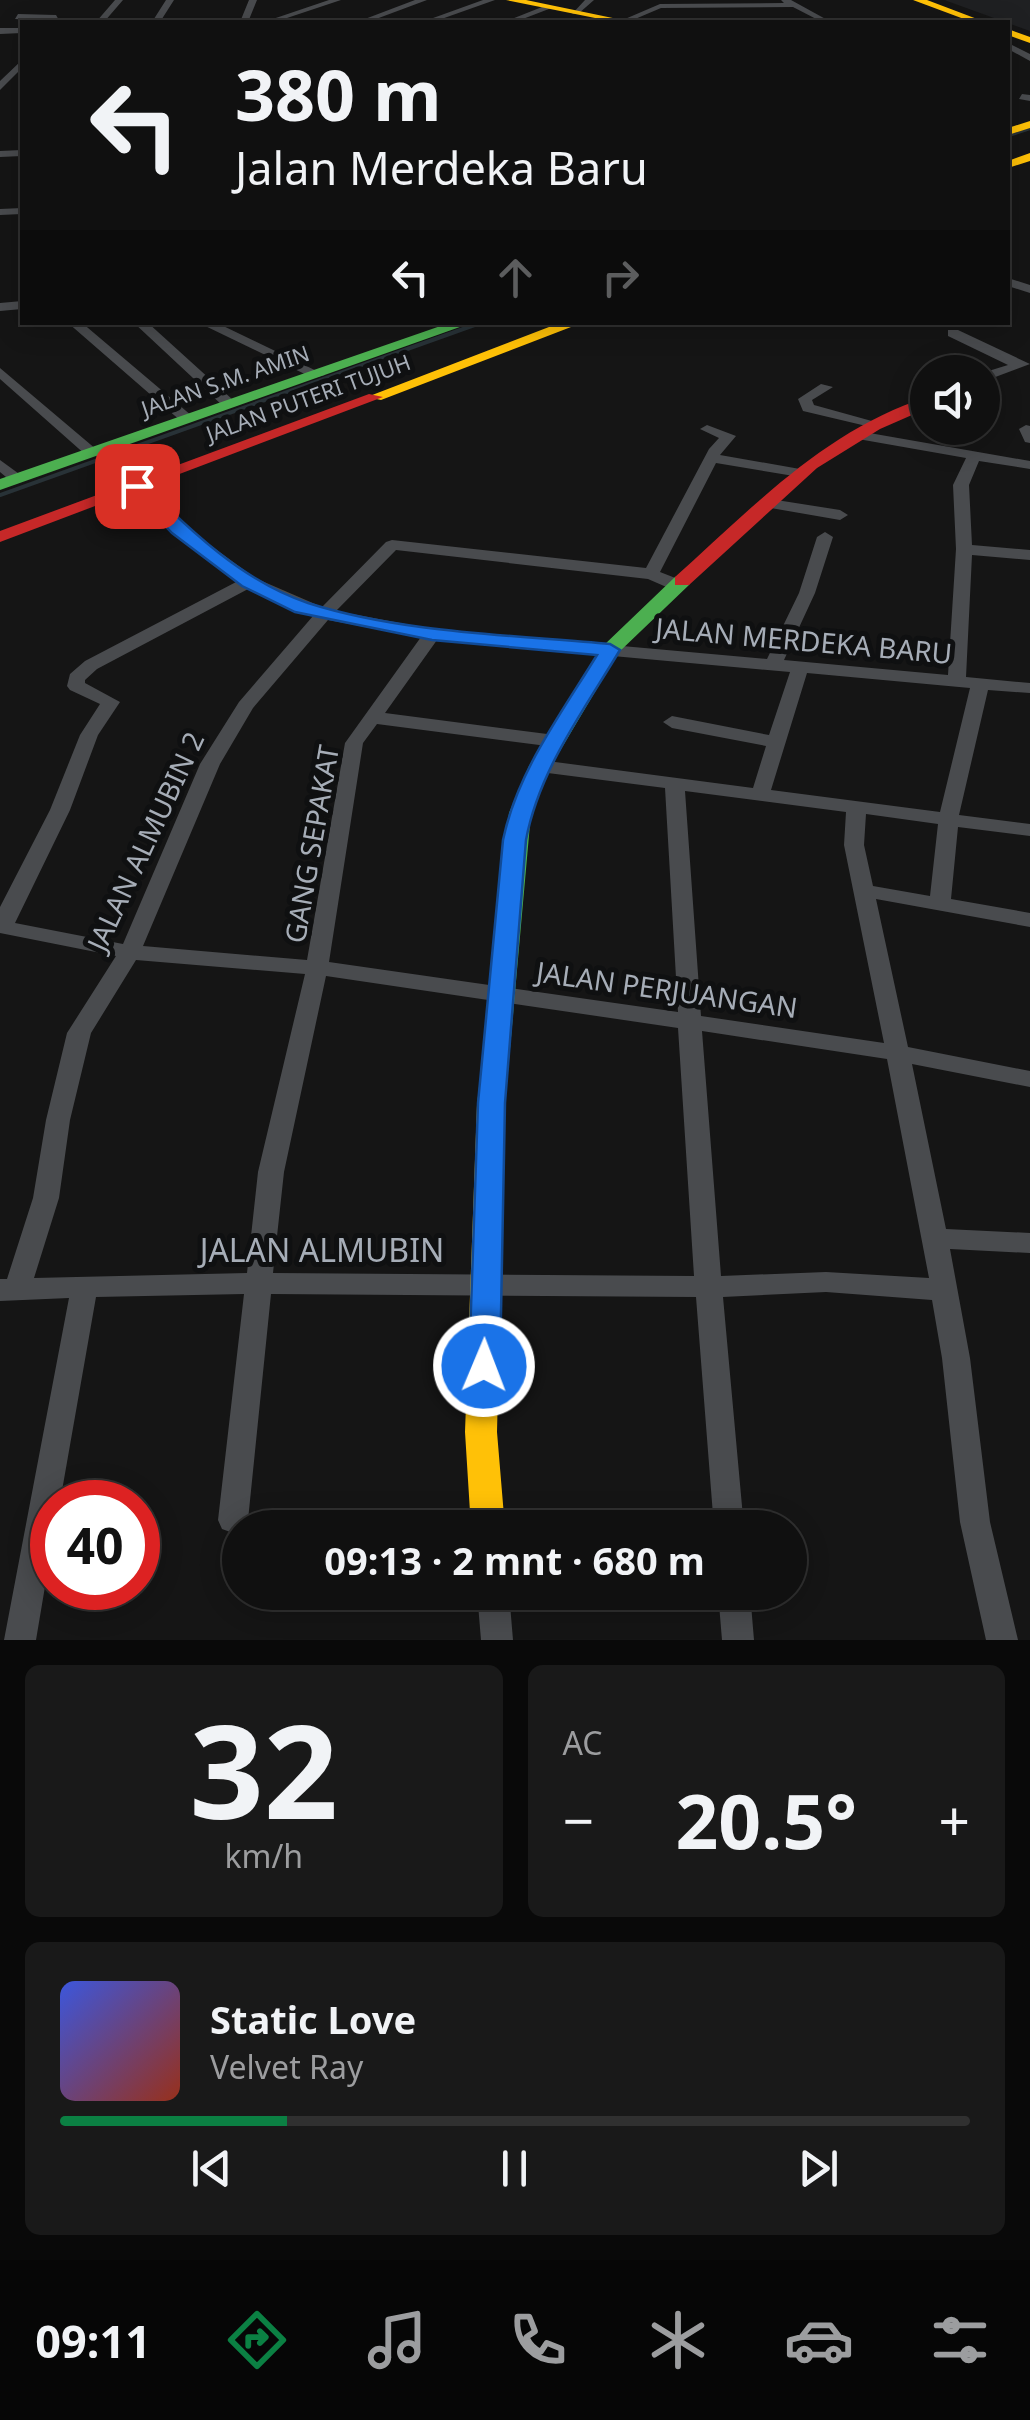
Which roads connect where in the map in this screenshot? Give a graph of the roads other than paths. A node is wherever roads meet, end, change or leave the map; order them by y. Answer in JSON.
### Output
{"nodes":[{"id":1,"x":119,"y":0,"type":"edge"},
{"id":2,"x":337,"y":0,"type":"edge"},
{"id":3,"x":423,"y":0,"type":"edge"},
{"id":4,"x":491,"y":0,"type":"edge"},
{"id":5,"x":516,"y":0,"type":"edge"},
{"id":6,"x":918,"y":0,"type":"edge"},
{"id":7,"x":936,"y":0,"type":"edge"},
{"id":8,"x":790,"y":3,"type":"edge"},
{"id":9,"x":550,"y":7,"type":"junction"},
{"id":10,"x":584,"y":12,"type":"edge"},
{"id":11,"x":18,"y":17,"type":"dead end"},
{"id":12,"x":56,"y":20,"type":"edge"},
{"id":13,"x":102,"y":20,"type":"edge"},
{"id":14,"x":274,"y":20,"type":"edge"},
{"id":15,"x":367,"y":20,"type":"edge"},
{"id":16,"x":432,"y":20,"type":"edge"},
{"id":17,"x":514,"y":20,"type":"edge"},
{"id":18,"x":617,"y":20,"type":"edge"},
{"id":19,"x":629,"y":20,"type":"edge"},
{"id":20,"x":824,"y":20,"type":"edge"},
{"id":21,"x":974,"y":20,"type":"edge"},
{"id":22,"x":991,"y":20,"type":"edge"},
{"id":23,"x":20,"y":66,"type":"edge"},
{"id":24,"x":4,"y":90,"type":"edge"},
{"id":25,"x":76,"y":325,"type":"edge"},
{"id":26,"x":141,"y":325,"type":"edge"},
{"id":27,"x":210,"y":325,"type":"edge"},
{"id":28,"x":459,"y":325,"type":"edge"},
{"id":29,"x":540,"y":325,"type":"edge"},
{"id":30,"x":569,"y":325,"type":"edge"},
{"id":31,"x":952,"y":333,"type":"dead end"},
{"id":32,"x":1022,"y":366,"type":"edge"},
{"id":33,"x":0,"y":372,"type":"edge"},
{"id":34,"x":318,"y":375,"type":"junction"},
{"id":35,"x":826,"y":386,"type":"dead end"},
{"id":36,"x":228,"y":404,"type":"junction"},
{"id":37,"x":910,"y":410,"type":"edge"},
{"id":38,"x":186,"y":419,"type":"junction"},
{"id":39,"x":706,"y":428,"type":"dead end"},
{"id":40,"x":866,"y":430,"type":"junction"},
{"id":41,"x":92,"y":453,"type":"junction"},
{"id":42,"x":974,"y":456,"type":"junction"},
{"id":43,"x":712,"y":458,"type":"junction"},
{"id":44,"x":1030,"y":464,"type":"edge"},
{"id":45,"x":800,"y":473,"type":"junction"},
{"id":46,"x":6,"y":476,"type":"edge"},
{"id":47,"x":137,"y":486,"type":"junction"},
{"id":48,"x":770,"y":504,"type":"junction"},
{"id":49,"x":840,"y":515,"type":"dead end"},
{"id":50,"x":0,"y":522,"type":"edge"},
{"id":51,"x":0,"y":536,"type":"edge"},
{"id":52,"x":825,"y":537,"type":"dead end"},
{"id":53,"x":964,"y":550,"type":"junction"},
{"id":54,"x":1030,"y":555,"type":"edge"},
{"id":55,"x":651,"y":574,"type":"junction"},
{"id":56,"x":249,"y":582,"type":"junction"},
{"id":57,"x":677,"y":585,"type":"junction"},
{"id":58,"x":324,"y":614,"type":"junction"},
{"id":59,"x":432,"y":634,"type":"junction"},
{"id":60,"x":610,"y":650,"type":"junction"},
{"id":61,"x":772,"y":666,"type":"junction"},
{"id":62,"x":799,"y":670,"type":"junction"},
{"id":63,"x":958,"y":682,"type":"junction"},
{"id":64,"x":980,"y":684,"type":"junction"},
{"id":65,"x":1030,"y":688,"type":"edge"},
{"id":66,"x":370,"y":717,"type":"junction"},
{"id":67,"x":672,"y":722,"type":"dead end"},
{"id":68,"x":555,"y":741,"type":"junction"},
{"id":69,"x":774,"y":742,"type":"junction"},
{"id":70,"x":540,"y":766,"type":"junction"},
{"id":71,"x":675,"y":786,"type":"junction"},
{"id":72,"x":761,"y":792,"type":"junction"},
{"id":73,"x":856,"y":806,"type":"junction"},
{"id":74,"x":948,"y":821,"type":"junction"},
{"id":75,"x":1030,"y":830,"type":"edge"},
{"id":76,"x":864,"y":890,"type":"junction"},
{"id":77,"x":940,"y":902,"type":"junction"},
{"id":78,"x":1030,"y":920,"type":"edge"},
{"id":79,"x":3,"y":927,"type":"edge"},
{"id":80,"x":130,"y":952,"type":"junction"},
{"id":81,"x":317,"y":968,"type":"junction"},
{"id":82,"x":502,"y":995,"type":"junction"},
{"id":83,"x":691,"y":1023,"type":"junction"},
{"id":84,"x":898,"y":1053,"type":"junction"},
{"id":85,"x":1030,"y":1079,"type":"edge"},
{"id":86,"x":933,"y":1238,"type":"junction"},
{"id":87,"x":1030,"y":1244,"type":"edge"},
{"id":88,"x":258,"y":1282,"type":"junction"},
{"id":89,"x":485,"y":1284,"type":"junction"},
{"id":90,"x":709,"y":1287,"type":"junction"},
{"id":91,"x":84,"y":1288,"type":"junction"},
{"id":92,"x":8,"y":1290,"type":"edge"},
{"id":93,"x":944,"y":1290,"type":"junction"},
{"id":94,"x":234,"y":1510,"type":"edge"},
{"id":95,"x":487,"y":1510,"type":"edge"},
{"id":96,"x":727,"y":1510,"type":"edge"},
{"id":97,"x":494,"y":1610,"type":"edge"},
{"id":98,"x":736,"y":1610,"type":"edge"},
{"id":99,"x":20,"y":1640,"type":"edge"},
{"id":100,"x":497,"y":1640,"type":"edge"},
{"id":101,"x":738,"y":1640,"type":"edge"},
{"id":102,"x":1002,"y":1640,"type":"edge"}],
"edges":[{"from":1,"to":13,"type":"street"},
{"from":2,"to":14,"type":"street"},
{"from":3,"to":15,"type":"street"},
{"from":4,"to":16,"type":"street"},
{"from":5,"to":9,"type":"main road"},
{"from":6,"to":21,"type":"main road"},
{"from":7,"to":22,"type":"main road"},
{"from":8,"to":19,"type":"street"},
{"from":8,"to":20,"type":"street"},
{"from":9,"to":10,"type":"main road"},
{"from":9,"to":17,"type":"street"},
{"from":10,"to":18,"type":"main road"},
{"from":11,"to":12,"type":"street"},
{"from":23,"to":24,"type":"street"},
{"from":25,"to":38,"type":"street"},
{"from":26,"to":36,"type":"street"},
{"from":27,"to":34,"type":"street"},
{"from":28,"to":34,"type":"main road","name":"JALAN S.M. AMIN"},
{"from":29,"to":50,"type":"main road","name":"JALAN PUTERI TUJUH"},
{"from":30,"to":47,"type":"main road","name":"JALAN PUTERI TUJUH"},
{"from":31,"to":32,"type":"street"},
{"from":33,"to":41,"type":"street"},
{"from":34,"to":36,"type":"main road","name":"JALAN S.M. AMIN"},
{"from":35,"to":40,"type":"street"},
{"from":36,"to":38,"type":"main road","name":"JALAN S.M. AMIN"},
{"from":37,"to":40,"type":"main road"},
{"from":38,"to":41,"type":"main road","name":"JALAN S.M. AMIN"},
{"from":39,"to":43,"type":"street"},
{"from":40,"to":42,"type":"street"},
{"from":40,"to":45,"type":"main road"},
{"from":41,"to":46,"type":"main road","name":"JALAN S.M. AMIN"},
{"from":42,"to":44,"type":"street"},
{"from":42,"to":53,"type":"street"},
{"from":43,"to":45,"type":"street"},
{"from":43,"to":55,"type":"street"},
{"from":45,"to":48,"type":"main road"},
{"from":47,"to":51,"type":"main road","name":"JALAN PUTERI TUJUH"},
{"from":47,"to":56,"type":"street","name":"JALAN MERDEKA BARU"},
{"from":48,"to":49,"type":"street"},
{"from":48,"to":57,"type":"main road"},
{"from":52,"to":61,"type":"street"},
{"from":53,"to":54,"type":"street"},
{"from":53,"to":63,"type":"street"},
{"from":55,"to":57,"type":"street"},
{"from":55,"to":58,"type":"street","name":"JALAN ALMUBIN 2"},
{"from":56,"to":58,"type":"street","name":"JALAN MERDEKA BARU"},
{"from":56,"to":79,"type":"street"},
{"from":57,"to":60,"type":"main road"},
{"from":58,"to":59,"type":"street","name":"JALAN MERDEKA BARU"},
{"from":58,"to":80,"type":"street","name":"JALAN ALMUBIN 2"},
{"from":59,"to":60,"type":"street","name":"JALAN MERDEKA BARU"},
{"from":59,"to":66,"type":"street","name":"GANG SEPAKAT"},
{"from":60,"to":61,"type":"street","name":"JALAN MERDEKA BARU"},
{"from":60,"to":68,"type":"main road"},
{"from":61,"to":62,"type":"street","name":"JALAN MERDEKA BARU"},
{"from":62,"to":63,"type":"street","name":"JALAN MERDEKA BARU"},
{"from":62,"to":69,"type":"street"},
{"from":63,"to":64,"type":"street","name":"JALAN MERDEKA BARU"},
{"from":64,"to":65,"type":"street","name":"JALAN MERDEKA BARU"},
{"from":64,"to":74,"type":"street"},
{"from":66,"to":68,"type":"street"},
{"from":66,"to":81,"type":"street","name":"GANG SEPAKAT"},
{"from":67,"to":69,"type":"street"},
{"from":68,"to":70,"type":"main road"},
{"from":69,"to":72,"type":"street"},
{"from":70,"to":71,"type":"street"},
{"from":70,"to":82,"type":"main road"},
{"from":71,"to":72,"type":"street"},
{"from":71,"to":83,"type":"street"},
{"from":72,"to":73,"type":"street"},
{"from":73,"to":74,"type":"street"},
{"from":73,"to":76,"type":"street"},
{"from":74,"to":75,"type":"street"},
{"from":74,"to":77,"type":"street"},
{"from":76,"to":77,"type":"street"},
{"from":76,"to":84,"type":"street"},
{"from":77,"to":78,"type":"street"},
{"from":79,"to":80,"type":"street","name":"JALAN PERJUANGAN"},
{"from":80,"to":81,"type":"street","name":"JALAN PERJUANGAN"},
{"from":80,"to":92,"type":"street","name":"JALAN ALMUBIN 2"},
{"from":81,"to":82,"type":"street","name":"JALAN PERJUANGAN"},
{"from":81,"to":88,"type":"street","name":"GANG SEPAKAT"},
{"from":82,"to":83,"type":"street","name":"JALAN PERJUANGAN"},
{"from":82,"to":89,"type":"main road"},
{"from":83,"to":84,"type":"street","name":"JALAN PERJUANGAN"},
{"from":83,"to":90,"type":"street"},
{"from":84,"to":85,"type":"street","name":"JALAN PERJUANGAN"},
{"from":84,"to":86,"type":"street"},
{"from":86,"to":87,"type":"street"},
{"from":86,"to":93,"type":"street"},
{"from":88,"to":89,"type":"street","name":"JALAN ALMUBIN"},
{"from":88,"to":91,"type":"street","name":"JALAN ALMUBIN"},
{"from":88,"to":94,"type":"street","name":"GANG SEPAKAT"},
{"from":89,"to":90,"type":"street","name":"JALAN ALMUBIN"},
{"from":89,"to":95,"type":"main road"},
{"from":90,"to":93,"type":"street","name":"JALAN ALMUBIN"},
{"from":90,"to":96,"type":"street"},
{"from":91,"to":92,"type":"street","name":"JALAN ALMUBIN"},
{"from":91,"to":99,"type":"street"},
{"from":93,"to":102,"type":"street"},
{"from":97,"to":100,"type":"street"},
{"from":98,"to":101,"type":"street"}]}
